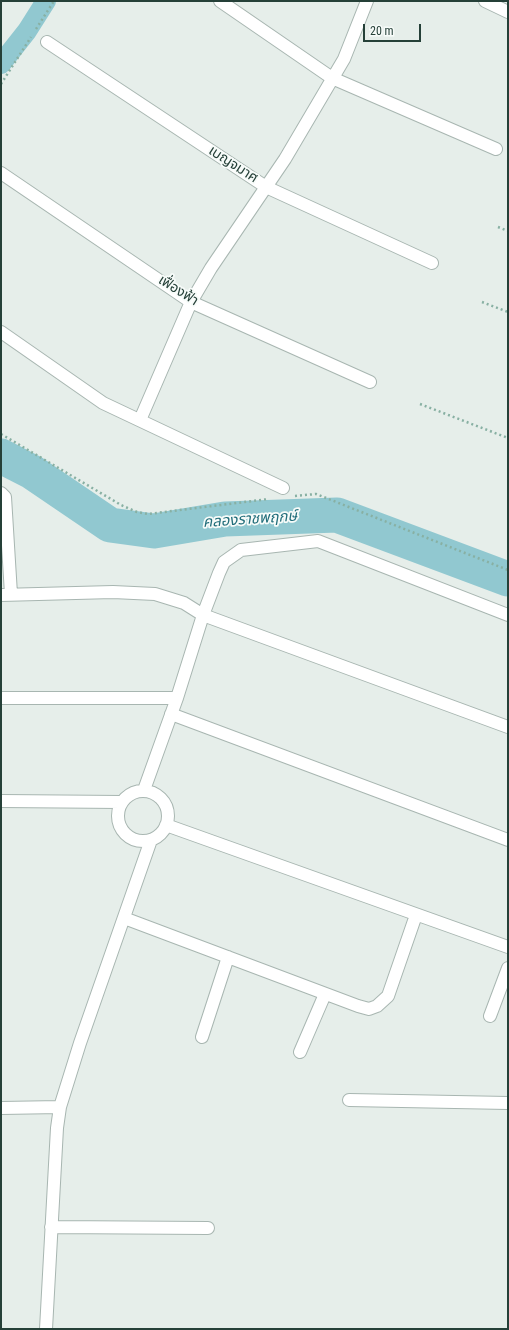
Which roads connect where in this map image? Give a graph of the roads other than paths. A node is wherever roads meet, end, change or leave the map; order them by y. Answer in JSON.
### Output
{"nodes":[{"id":1,"x":220,"y":1,"type":"edge"},
{"id":2,"x":367,"y":1,"type":"edge"},
{"id":3,"x":485,"y":1,"type":"edge"},
{"id":4,"x":508,"y":12,"type":"edge"},
{"id":5,"x":47,"y":42,"type":"dead end"},
{"id":6,"x":332,"y":78,"type":"junction"},
{"id":7,"x":496,"y":149,"type":"dead end"},
{"id":8,"x":1,"y":173,"type":"edge"},
{"id":9,"x":266,"y":186,"type":"junction"},
{"id":10,"x":432,"y":263,"type":"dead end"},
{"id":11,"x":191,"y":302,"type":"junction"},
{"id":12,"x":1,"y":332,"type":"edge"},
{"id":13,"x":370,"y":382,"type":"dead end"},
{"id":14,"x":140,"y":420,"type":"junction"},
{"id":15,"x":283,"y":488,"type":"dead end"},
{"id":16,"x":1,"y":493,"type":"edge"},
{"id":17,"x":6,"y":595,"type":"edge"},
{"id":18,"x":203,"y":615,"type":"junction"},
{"id":19,"x":508,"y":615,"type":"edge"},
{"id":20,"x":1,"y":698,"type":"edge"},
{"id":21,"x":177,"y":698,"type":"junction"},
{"id":22,"x":171,"y":714,"type":"junction"},
{"id":23,"x":508,"y":727,"type":"edge"},
{"id":24,"x":144,"y":790,"type":"junction"},
{"id":25,"x":1,"y":802,"type":"edge"},
{"id":26,"x":121,"y":802,"type":"junction"},
{"id":27,"x":166,"y":826,"type":"junction"},
{"id":28,"x":151,"y":840,"type":"junction"},
{"id":29,"x":508,"y":840,"type":"edge"},
{"id":30,"x":416,"y":914,"type":"junction"},
{"id":31,"x":124,"y":918,"type":"junction"},
{"id":32,"x":508,"y":947,"type":"edge"},
{"id":33,"x":228,"y":958,"type":"junction"},
{"id":34,"x":508,"y":968,"type":"edge"},
{"id":35,"x":325,"y":994,"type":"junction"},
{"id":36,"x":490,"y":1016,"type":"dead end"},
{"id":37,"x":202,"y":1037,"type":"dead end"},
{"id":38,"x":300,"y":1052,"type":"dead end"},
{"id":39,"x":349,"y":1100,"type":"dead end"},
{"id":40,"x":508,"y":1103,"type":"edge"},
{"id":41,"x":60,"y":1107,"type":"junction"},
{"id":42,"x":1,"y":1108,"type":"edge"},
{"id":43,"x":51,"y":1227,"type":"junction"},
{"id":44,"x":208,"y":1228,"type":"dead end"},
{"id":45,"x":46,"y":1329,"type":"edge"}],
"edges":[{"from":1,"to":6,"type":"street"},
{"from":2,"to":6,"type":"street"},
{"from":3,"to":4,"type":"street"},
{"from":5,"to":9,"type":"street","name":"เบญจมาศ"},
{"from":6,"to":7,"type":"street"},
{"from":6,"to":9,"type":"street"},
{"from":8,"to":11,"type":"street","name":"เฟื่องฟ้า"},
{"from":9,"to":10,"type":"street","name":"เบญจมาศ"},
{"from":9,"to":11,"type":"street"},
{"from":11,"to":13,"type":"street","name":"เฟื่องฟ้า"},
{"from":11,"to":14,"type":"street"},
{"from":12,"to":14,"type":"street"},
{"from":14,"to":15,"type":"street"},
{"from":16,"to":17,"type":"street"},
{"from":17,"to":18,"type":"street"},
{"from":18,"to":19,"type":"street"},
{"from":18,"to":21,"type":"street"},
{"from":18,"to":23,"type":"street"},
{"from":20,"to":21,"type":"street"},
{"from":21,"to":22,"type":"street"},
{"from":22,"to":24,"type":"street"},
{"from":22,"to":29,"type":"street"},
{"from":24,"to":26,"type":"street"},
{"from":24,"to":27,"type":"street"},
{"from":25,"to":26,"type":"street"},
{"from":26,"to":28,"type":"street"},
{"from":27,"to":28,"type":"street"},
{"from":27,"to":30,"type":"street"},
{"from":28,"to":31,"type":"street"},
{"from":30,"to":32,"type":"street"},
{"from":30,"to":35,"type":"street"},
{"from":31,"to":33,"type":"street"},
{"from":31,"to":41,"type":"street"},
{"from":33,"to":35,"type":"street"},
{"from":33,"to":37,"type":"street"},
{"from":34,"to":36,"type":"street"},
{"from":35,"to":38,"type":"street"},
{"from":39,"to":40,"type":"street"},
{"from":41,"to":42,"type":"street"},
{"from":41,"to":43,"type":"street"},
{"from":43,"to":44,"type":"street"},
{"from":43,"to":45,"type":"street"}]}
